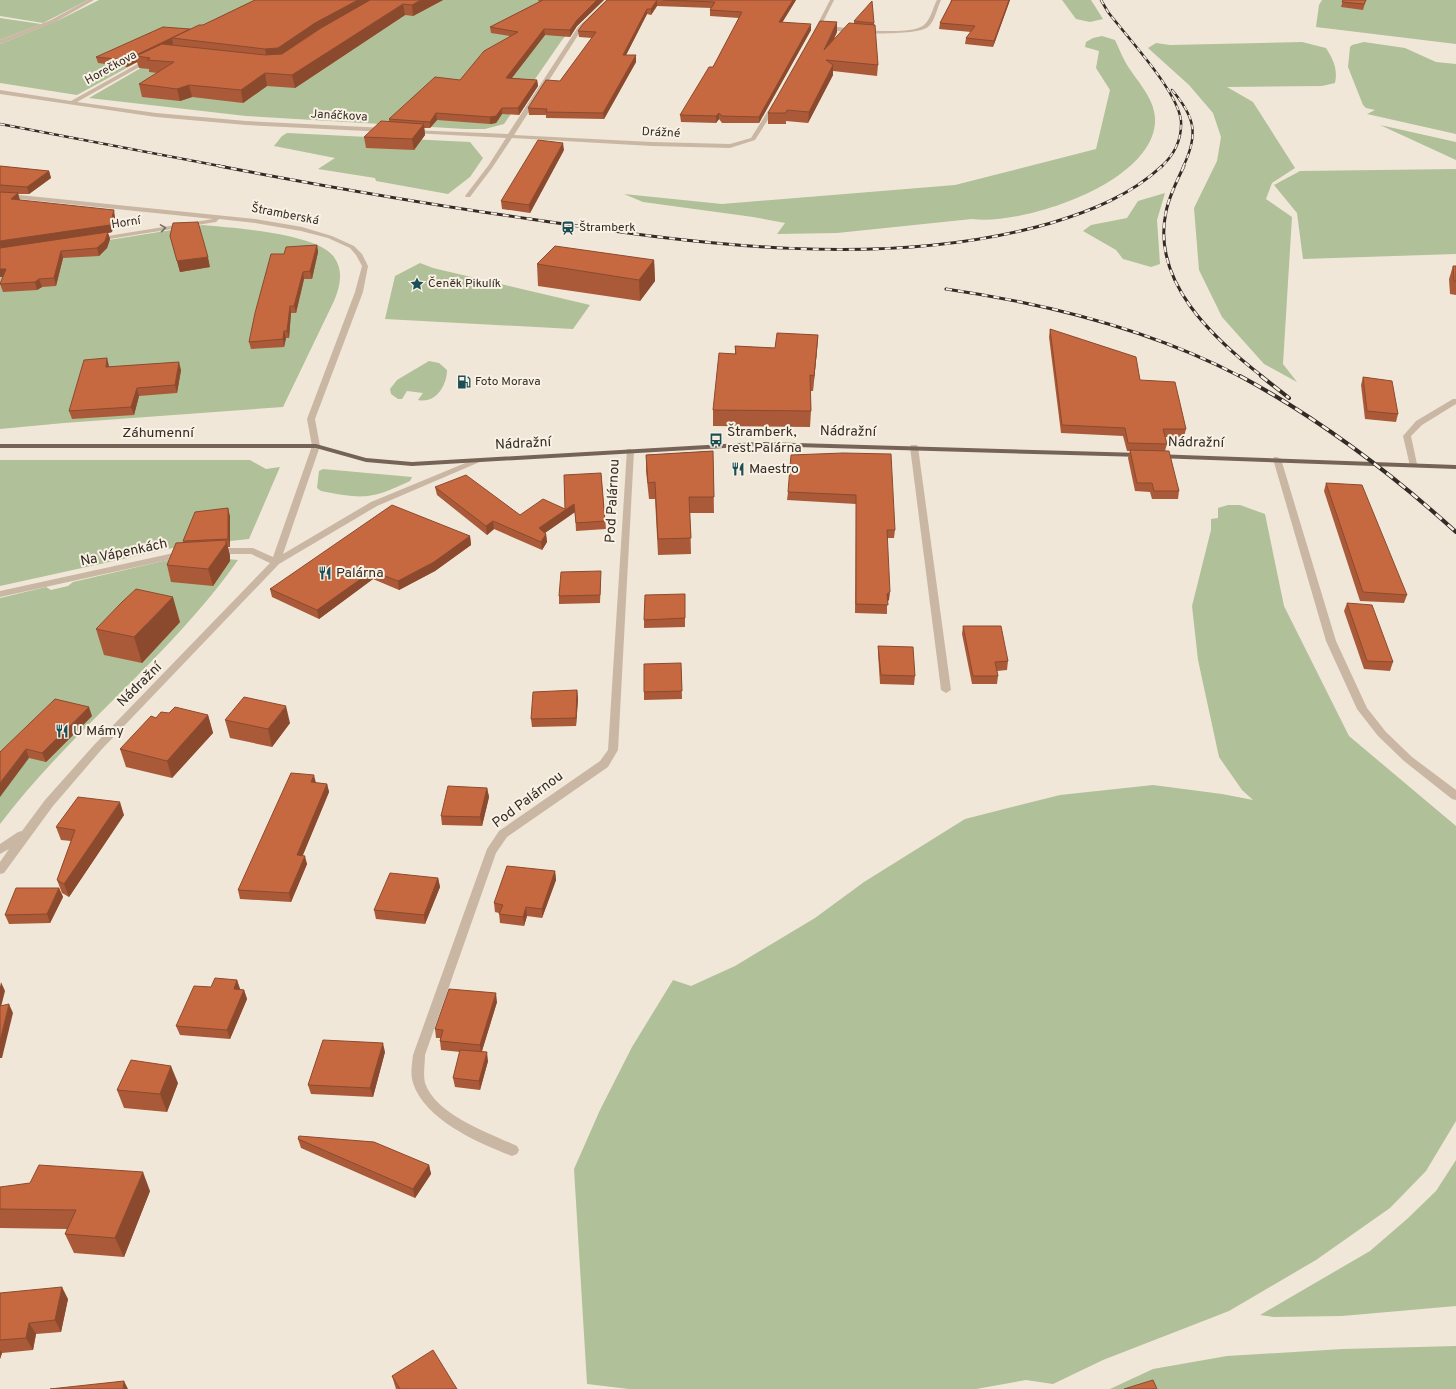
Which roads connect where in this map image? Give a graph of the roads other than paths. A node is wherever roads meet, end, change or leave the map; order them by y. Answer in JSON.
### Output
{"nodes":[{"id":1,"x":92,"y":0,"type":"edge"},
{"id":2,"x":609,"y":0,"type":"edge"},
{"id":3,"x":832,"y":0,"type":"edge"},
{"id":4,"x":939,"y":0,"type":"edge"},
{"id":5,"x":817,"y":27,"type":"junction"},
{"id":6,"x":812,"y":37,"type":"edge"},
{"id":7,"x":0,"y":42,"type":"edge"},
{"id":8,"x":156,"y":55,"type":"edge"},
{"id":9,"x":0,"y":92,"type":"edge"},
{"id":10,"x":780,"y":95,"type":"edge"},
{"id":11,"x":71,"y":103,"type":"junction"},
{"id":12,"x":396,"y":130,"type":"edge"},
{"id":13,"x":404,"y":130,"type":"edge"},
{"id":14,"x":509,"y":136,"type":"junction"},
{"id":15,"x":0,"y":195,"type":"edge"},
{"id":16,"x":468,"y":196,"type":"dead end"},
{"id":17,"x":231,"y":218,"type":"junction"},
{"id":18,"x":90,"y":240,"type":"edge"},
{"id":19,"x":1456,"y":401,"type":"edge"},
{"id":20,"x":0,"y":446,"type":"edge"},
{"id":21,"x":316,"y":446,"type":"junction"},
{"id":22,"x":914,"y":447,"type":"junction"},
{"id":23,"x":630,"y":451,"type":"junction"},
{"id":24,"x":1277,"y":459,"type":"junction"},
{"id":25,"x":478,"y":461,"type":"junction"},
{"id":26,"x":1414,"y":464,"type":"junction"},
{"id":27,"x":1456,"y":467,"type":"edge"},
{"id":28,"x":195,"y":552,"type":"edge"},
{"id":29,"x":207,"y":552,"type":"edge"},
{"id":30,"x":276,"y":562,"type":"junction"},
{"id":31,"x":0,"y":594,"type":"edge"},
{"id":32,"x":946,"y":690,"type":"dead end"},
{"id":33,"x":1456,"y":796,"type":"edge"},
{"id":34,"x":26,"y":832,"type":"junction"},
{"id":35,"x":0,"y":850,"type":"edge"},
{"id":36,"x":0,"y":870,"type":"edge"},
{"id":37,"x":512,"y":1150,"type":"dead end"}],
"edges":[{"from":1,"to":7,"type":"street"},
{"from":2,"to":14,"type":"street"},
{"from":3,"to":5,"type":"street"},
{"from":4,"to":5,"type":"street"},
{"from":5,"to":6,"type":"street"},
{"from":8,"to":11,"type":"street","name":"Horečkova"},
{"from":9,"to":11,"type":"street","name":"Janáčkova"},
{"from":10,"to":14,"type":"street","name":"Drážné"},
{"from":11,"to":12,"type":"street","name":"Janáčkova"},
{"from":13,"to":14,"type":"street"},
{"from":14,"to":16,"type":"street"},
{"from":15,"to":17,"type":"street","name":"Štramberská"},
{"from":18,"to":17,"type":"street","name":"Horní","one_way":true},
{"from":17,"to":21,"type":"street","name":"Štramberská"},
{"from":19,"to":26,"type":"street"},
{"from":20,"to":21,"type":"main road","name":"Záhumenní"},
{"from":21,"to":25,"type":"main road","name":"Záhumenní"},
{"from":21,"to":30,"type":"street","name":"Nádražní"},
{"from":22,"to":23,"type":"main road","name":"Nádražní"},
{"from":22,"to":24,"type":"main road","name":"Nádražní"},
{"from":22,"to":32,"type":"street"},
{"from":23,"to":25,"type":"main road","name":"Nádražní"},
{"from":23,"to":37,"type":"street","name":"Pod Palárnou"},
{"from":24,"to":26,"type":"main road","name":"Nádražní"},
{"from":24,"to":33,"type":"street"},
{"from":25,"to":30,"type":"street","name":"Nádražní"},
{"from":26,"to":27,"type":"main road","name":"Nádražní"},
{"from":28,"to":31,"type":"street","name":"Na Vápenkách"},
{"from":29,"to":30,"type":"street"},
{"from":30,"to":34,"type":"street","name":"Nádražní"},
{"from":34,"to":35,"type":"street"},
{"from":34,"to":36,"type":"street","name":"Nádražní"}]}
